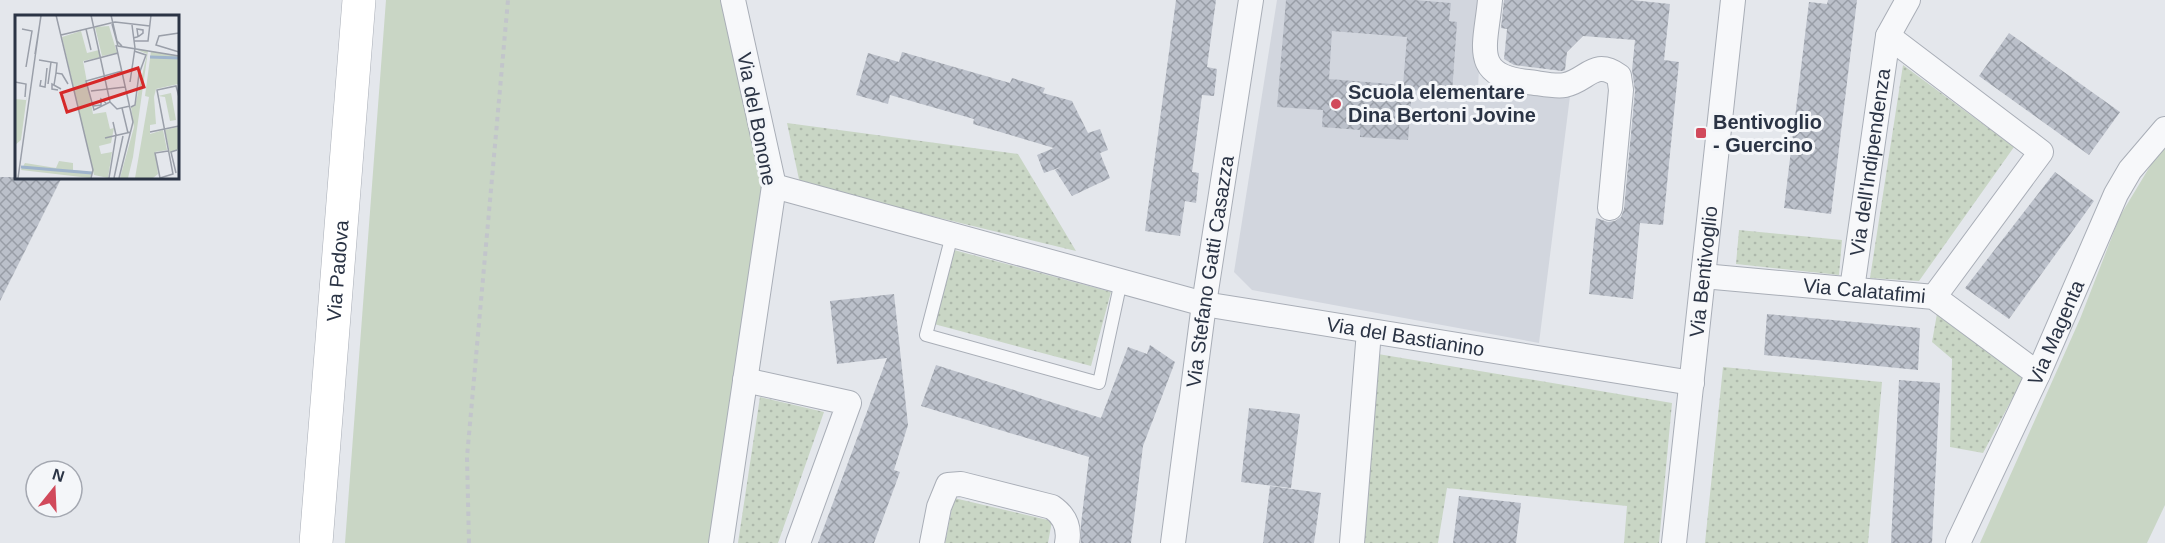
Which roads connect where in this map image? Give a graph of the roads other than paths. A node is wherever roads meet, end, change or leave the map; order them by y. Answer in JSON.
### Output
{"nodes":[{"id":1,"x":359,"y":0,"type":"edge"},
{"id":2,"x":733,"y":0,"type":"edge"},
{"id":3,"x":1251,"y":0,"type":"edge"},
{"id":4,"x":1490,"y":0,"type":"edge"},
{"id":5,"x":1733,"y":0,"type":"edge"},
{"id":6,"x":1908,"y":0,"type":"edge"},
{"id":7,"x":1887,"y":36,"type":"junction"},
{"id":8,"x":2165,"y":129,"type":"edge"},
{"id":9,"x":774,"y":186,"type":"junction"},
{"id":10,"x":1610,"y":208,"type":"dead end"},
{"id":11,"x":952,"y":235,"type":"junction"},
{"id":12,"x":1703,"y":276,"type":"junction"},
{"id":13,"x":1121,"y":281,"type":"junction"},
{"id":14,"x":1852,"y":289,"type":"junction"},
{"id":15,"x":1934,"y":297,"type":"junction"},
{"id":16,"x":1204,"y":304,"type":"junction"},
{"id":17,"x":1369,"y":331,"type":"junction"},
{"id":18,"x":2038,"y":374,"type":"junction"},
{"id":19,"x":745,"y":380,"type":"junction"},
{"id":20,"x":1692,"y":383,"type":"junction"},
{"id":21,"x":316,"y":543,"type":"edge"},
{"id":22,"x":721,"y":543,"type":"edge"},
{"id":23,"x":798,"y":543,"type":"edge"},
{"id":24,"x":932,"y":543,"type":"edge"},
{"id":25,"x":1067,"y":543,"type":"edge"},
{"id":26,"x":1173,"y":543,"type":"edge"},
{"id":27,"x":1352,"y":543,"type":"edge"},
{"id":28,"x":1674,"y":543,"type":"edge"},
{"id":29,"x":1958,"y":543,"type":"edge"}],
"edges":[{"from":1,"to":21,"type":"main road","name":"Via Padova"},
{"from":2,"to":9,"type":"street","name":"Via del Bonone"},
{"from":3,"to":16,"type":"street","name":"Via Stefano Gatti Casazza"},
{"from":4,"to":10,"type":"street"},
{"from":5,"to":12,"type":"street","name":"Via Bentivoglio"},
{"from":6,"to":7,"type":"street","name":"Via dell'Indipendenza"},
{"from":7,"to":14,"type":"street","name":"Via dell'Indipendenza"},
{"from":7,"to":15,"type":"street","name":"Via dell'Indipendenza"},
{"from":8,"to":18,"type":"street","name":"Via Magenta"},
{"from":9,"to":11,"type":"street","name":"Via del Bastianino"},
{"from":9,"to":19,"type":"street","name":"Via del Bonone"},
{"from":11,"to":13,"type":"street","name":"Via del Bastianino"},
{"from":11,"to":13,"type":"lane"},
{"from":12,"to":14,"type":"street","name":"Via Calatafimi"},
{"from":12,"to":20,"type":"street","name":"Via Bentivoglio"},
{"from":13,"to":16,"type":"street","name":"Via del Bastianino"},
{"from":14,"to":15,"type":"street","name":"Via Calatafimi"},
{"from":15,"to":18,"type":"street","name":"Via Calatafimi"},
{"from":16,"to":17,"type":"street","name":"Via del Bastianino"},
{"from":16,"to":26,"type":"street","name":"Via Stefano Gatti Casazza"},
{"from":17,"to":20,"type":"street","name":"Via del Bastianino"},
{"from":17,"to":27,"type":"street"},
{"from":18,"to":29,"type":"street","name":"Via Magenta"},
{"from":19,"to":22,"type":"street","name":"Via del Bonone"},
{"from":19,"to":23,"type":"street"},
{"from":20,"to":28,"type":"street","name":"Via Bentivoglio"},
{"from":24,"to":25,"type":"street"}]}
